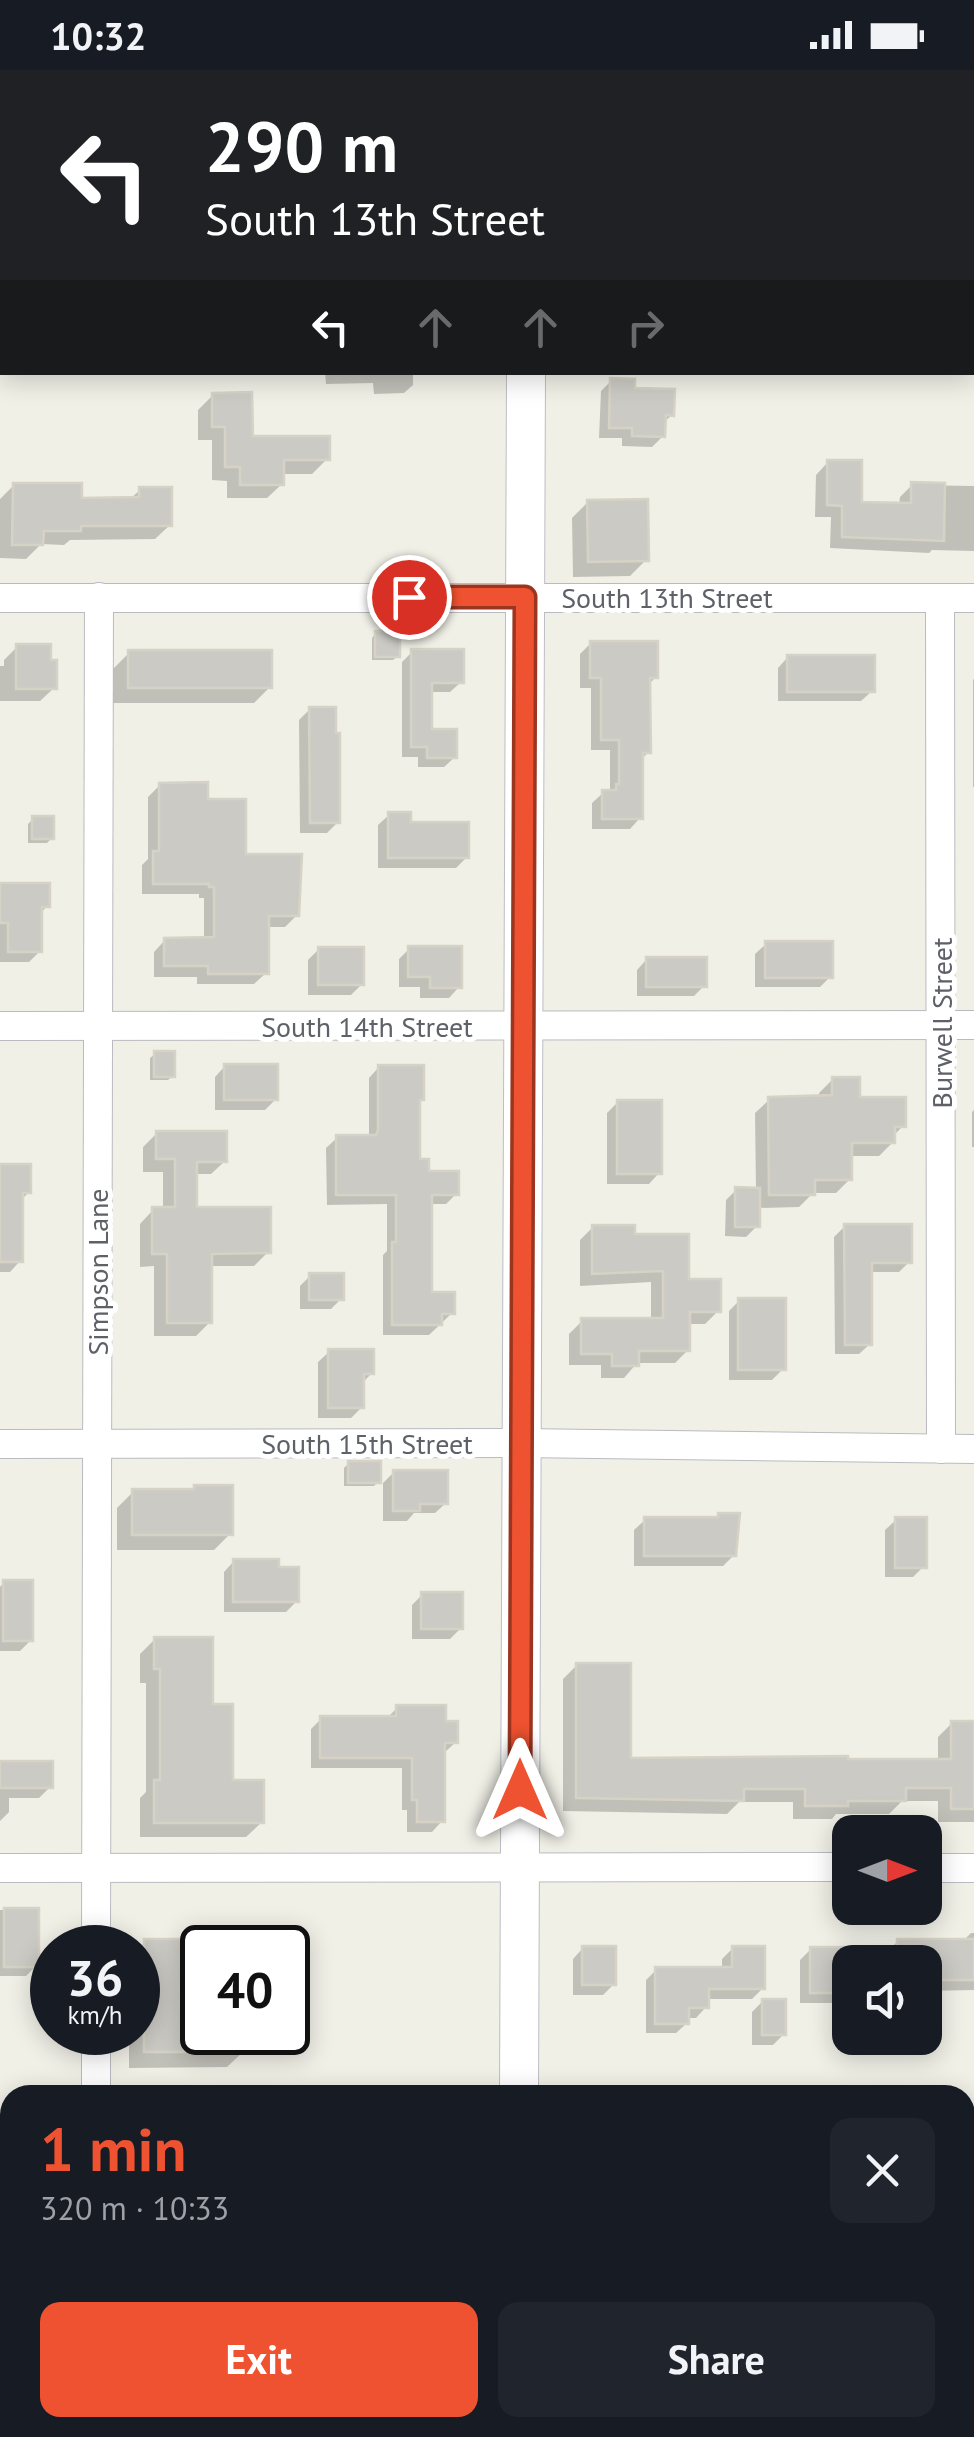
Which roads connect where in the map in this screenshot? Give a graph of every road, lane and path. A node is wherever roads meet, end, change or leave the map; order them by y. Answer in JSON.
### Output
{"nodes":[{"id":1,"x":526,"y":375,"type":"edge"},
{"id":2,"x":99,"y":597,"type":"junction"},
{"id":3,"x":525,"y":597,"type":"junction"},
{"id":4,"x":0,"y":598,"type":"edge"},
{"id":5,"x":940,"y":598,"type":"junction"},
{"id":6,"x":974,"y":598,"type":"edge"},
{"id":7,"x":941,"y":1025,"type":"junction"},
{"id":8,"x":0,"y":1026,"type":"edge"},
{"id":9,"x":96,"y":1026,"type":"junction"},
{"id":10,"x":522,"y":1026,"type":"junction"},
{"id":11,"x":974,"y":1026,"type":"edge"},
{"id":12,"x":521,"y":1443,"type":"junction"},
{"id":13,"x":0,"y":1444,"type":"edge"},
{"id":14,"x":96,"y":1444,"type":"junction"},
{"id":15,"x":941,"y":1449,"type":"junction"},
{"id":16,"x":974,"y":1450,"type":"edge"},
{"id":17,"x":519,"y":1866,"type":"junction"},
{"id":18,"x":832,"y":1867,"type":"edge"},
{"id":19,"x":0,"y":1868,"type":"edge"},
{"id":20,"x":96,"y":1868,"type":"junction"},
{"id":21,"x":942,"y":1868,"type":"edge"},
{"id":22,"x":974,"y":1868,"type":"edge"},
{"id":23,"x":96,"y":1925,"type":"edge"},
{"id":24,"x":96,"y":2055,"type":"edge"},
{"id":25,"x":96,"y":2085,"type":"edge"},
{"id":26,"x":519,"y":2085,"type":"edge"}],
"edges":[{"from":1,"to":3,"type":"street"},
{"from":2,"to":3,"type":"street","name":"South 13th Street"},
{"from":2,"to":4,"type":"street","name":"South 13th Street"},
{"from":2,"to":9,"type":"street","name":"Simpson Lane"},
{"from":3,"to":5,"type":"street","name":"South 13th Street"},
{"from":3,"to":10,"type":"street"},
{"from":5,"to":6,"type":"street","name":"South 13th Street"},
{"from":5,"to":7,"type":"street","name":"Burwell Street"},
{"from":7,"to":10,"type":"street","name":"South 14th Street"},
{"from":7,"to":11,"type":"street","name":"South 14th Street"},
{"from":7,"to":15,"type":"street","name":"Burwell Street"},
{"from":8,"to":9,"type":"street","name":"South 14th Street"},
{"from":9,"to":10,"type":"street","name":"South 14th Street"},
{"from":9,"to":14,"type":"street","name":"Simpson Lane"},
{"from":10,"to":12,"type":"street"},
{"from":12,"to":14,"type":"street","name":"South 15th Street"},
{"from":12,"to":15,"type":"street","name":"South 15th Street"},
{"from":12,"to":17,"type":"street"},
{"from":13,"to":14,"type":"street","name":"South 15th Street"},
{"from":14,"to":20,"type":"street","name":"Simpson Lane"},
{"from":15,"to":16,"type":"street","name":"South 15th Street"},
{"from":17,"to":18,"type":"street"},
{"from":17,"to":20,"type":"street"},
{"from":17,"to":26,"type":"street"},
{"from":19,"to":20,"type":"street"},
{"from":20,"to":23,"type":"street","name":"Simpson Lane"},
{"from":21,"to":22,"type":"street"},
{"from":24,"to":25,"type":"street"}]}
